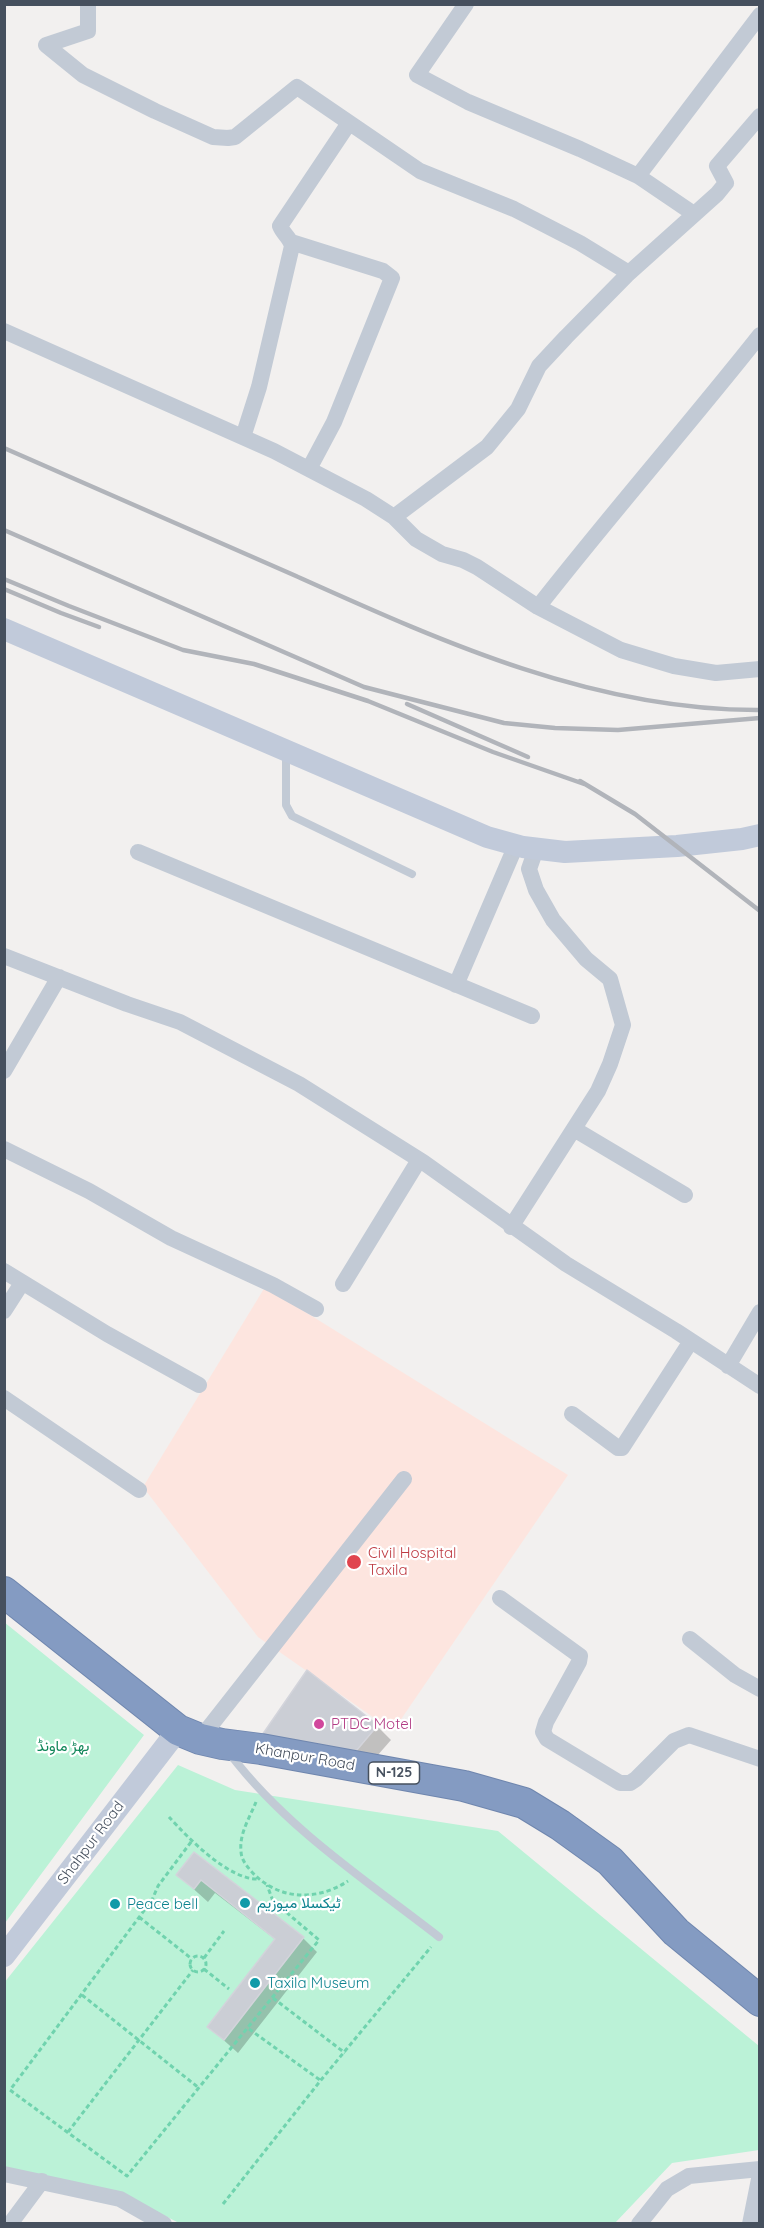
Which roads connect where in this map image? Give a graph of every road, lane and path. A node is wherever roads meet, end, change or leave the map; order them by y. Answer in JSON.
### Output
{"nodes":[{"id":1,"x":88,"y":4,"type":"edge"},
{"id":2,"x":466,"y":4,"type":"edge"},
{"id":3,"x":759,"y":15,"type":"edge"},
{"id":4,"x":759,"y":116,"type":"edge"},
{"id":5,"x":349,"y":123,"type":"junction"},
{"id":6,"x":638,"y":176,"type":"junction"},
{"id":7,"x":694,"y":214,"type":"junction"},
{"id":8,"x":291,"y":242,"type":"junction"},
{"id":9,"x":629,"y":273,"type":"junction"},
{"id":10,"x":4,"y":331,"type":"edge"},
{"id":11,"x":759,"y":335,"type":"edge"},
{"id":12,"x":243,"y":437,"type":"junction"},
{"id":13,"x":309,"y":469,"type":"junction"},
{"id":14,"x":394,"y":517,"type":"junction"},
{"id":15,"x":538,"y":607,"type":"junction"},
{"id":16,"x":4,"y":629,"type":"edge"},
{"id":17,"x":759,"y":669,"type":"edge"},
{"id":18,"x":286,"y":750,"type":"junction"},
{"id":19,"x":759,"y":835,"type":"edge"},
{"id":20,"x":526,"y":847,"type":"junction"},
{"id":21,"x":138,"y":852,"type":"dead end"},
{"id":22,"x":412,"y":874,"type":"dead end"},
{"id":23,"x":4,"y":956,"type":"edge"},
{"id":24,"x":59,"y":977,"type":"junction"},
{"id":25,"x":456,"y":985,"type":"junction"},
{"id":26,"x":532,"y":1016,"type":"dead end"},
{"id":27,"x":4,"y":1071,"type":"edge"},
{"id":28,"x":574,"y":1129,"type":"junction"},
{"id":29,"x":4,"y":1149,"type":"edge"},
{"id":30,"x":419,"y":1160,"type":"junction"},
{"id":31,"x":685,"y":1196,"type":"dead end"},
{"id":32,"x":512,"y":1227,"type":"junction"},
{"id":33,"x":4,"y":1271,"type":"edge"},
{"id":34,"x":22,"y":1282,"type":"junction"},
{"id":35,"x":343,"y":1284,"type":"dead end"},
{"id":36,"x":316,"y":1309,"type":"dead end"},
{"id":37,"x":4,"y":1311,"type":"edge"},
{"id":38,"x":759,"y":1312,"type":"edge"},
{"id":39,"x":692,"y":1341,"type":"junction"},
{"id":40,"x":728,"y":1366,"type":"junction"},
{"id":41,"x":199,"y":1385,"type":"dead end"},
{"id":42,"x":759,"y":1386,"type":"edge"},
{"id":43,"x":4,"y":1398,"type":"edge"},
{"id":44,"x":572,"y":1413,"type":"dead end"},
{"id":45,"x":404,"y":1479,"type":"dead end"},
{"id":46,"x":139,"y":1491,"type":"dead end"},
{"id":47,"x":4,"y":1592,"type":"edge"},
{"id":48,"x":500,"y":1598,"type":"dead end"},
{"id":49,"x":690,"y":1639,"type":"dead end"},
{"id":50,"x":759,"y":1689,"type":"edge"},
{"id":51,"x":200,"y":1737,"type":"junction"},
{"id":52,"x":759,"y":1759,"type":"edge"},
{"id":53,"x":262,"y":1790,"type":"junction"},
{"id":54,"x":169,"y":1817,"type":"dead end"},
{"id":55,"x":191,"y":1842,"type":"junction"},
{"id":56,"x":357,"y":1873,"type":"junction"},
{"id":57,"x":258,"y":1879,"type":"junction"},
{"id":58,"x":267,"y":1885,"type":"junction"},
{"id":59,"x":139,"y":1917,"type":"junction"},
{"id":60,"x":224,"y":1931,"type":"dead end"},
{"id":61,"x":439,"y":1937,"type":"joint"},
{"id":62,"x":4,"y":1956,"type":"edge"},
{"id":63,"x":204,"y":1958,"type":"junction"},
{"id":64,"x":192,"y":1959,"type":"junction"},
{"id":65,"x":193,"y":1970,"type":"junction"},
{"id":66,"x":204,"y":1970,"type":"junction"},
{"id":67,"x":229,"y":1989,"type":"dead end"},
{"id":68,"x":82,"y":1995,"type":"junction"},
{"id":69,"x":273,"y":1998,"type":"junction"},
{"id":70,"x":759,"y":2001,"type":"edge"},
{"id":71,"x":249,"y":2029,"type":"junction"},
{"id":72,"x":140,"y":2040,"type":"junction"},
{"id":73,"x":345,"y":2053,"type":"junction"},
{"id":74,"x":321,"y":2080,"type":"junction"},
{"id":75,"x":199,"y":2088,"type":"junction"},
{"id":76,"x":68,"y":2132,"type":"junction"},
{"id":77,"x":759,"y":2171,"type":"edge"},
{"id":78,"x":4,"y":2174,"type":"edge"},
{"id":79,"x":42,"y":2181,"type":"junction"},
{"id":80,"x":223,"y":2204,"type":"dead end"},
{"id":81,"x":10,"y":2223,"type":"edge"},
{"id":82,"x":164,"y":2223,"type":"edge"},
{"id":83,"x":639,"y":2223,"type":"edge"},
{"id":84,"x":750,"y":2223,"type":"edge"}],
"edges":[{"from":1,"to":5,"type":"street"},
{"from":2,"to":6,"type":"street"},
{"from":3,"to":6,"type":"street"},
{"from":4,"to":7,"type":"street"},
{"from":5,"to":8,"type":"street"},
{"from":5,"to":9,"type":"street"},
{"from":6,"to":7,"type":"street"},
{"from":7,"to":9,"type":"street"},
{"from":8,"to":12,"type":"street"},
{"from":8,"to":13,"type":"street"},
{"from":9,"to":14,"type":"street"},
{"from":10,"to":12,"type":"street"},
{"from":11,"to":15,"type":"street"},
{"from":12,"to":13,"type":"street"},
{"from":13,"to":14,"type":"street"},
{"from":14,"to":15,"type":"street"},
{"from":15,"to":17,"type":"street"},
{"from":16,"to":18,"type":"street"},
{"from":18,"to":20,"type":"street"},
{"from":18,"to":22,"type":"lane"},
{"from":19,"to":20,"type":"street"},
{"from":20,"to":25,"type":"street"},
{"from":20,"to":28,"type":"street"},
{"from":21,"to":25,"type":"street"},
{"from":23,"to":24,"type":"street"},
{"from":24,"to":27,"type":"street"},
{"from":24,"to":30,"type":"street"},
{"from":25,"to":26,"type":"street"},
{"from":28,"to":31,"type":"street"},
{"from":28,"to":32,"type":"street"},
{"from":29,"to":36,"type":"street"},
{"from":30,"to":32,"type":"street"},
{"from":30,"to":35,"type":"street"},
{"from":32,"to":39,"type":"street"},
{"from":33,"to":34,"type":"street"},
{"from":34,"to":37,"type":"street"},
{"from":34,"to":41,"type":"street"},
{"from":38,"to":40,"type":"street"},
{"from":39,"to":40,"type":"street"},
{"from":39,"to":44,"type":"street"},
{"from":40,"to":42,"type":"street"},
{"from":43,"to":46,"type":"street"},
{"from":45,"to":51,"type":"street"},
{"from":47,"to":51,"type":"highway"},
{"from":48,"to":52,"type":"street"},
{"from":49,"to":50,"type":"street"},
{"from":51,"to":53,"type":"lane"},
{"from":51,"to":62,"type":"street","name":"Shahpur Road"},
{"from":51,"to":70,"type":"highway","name":"Khanpur Road","number":"N-125"},
{"from":53,"to":56,"type":"lane"},
{"from":53,"to":57,"type":"path"},
{"from":54,"to":55,"type":"path"},
{"from":55,"to":57,"type":"path"},
{"from":55,"to":59,"type":"path"},
{"from":56,"to":58,"type":"path"},
{"from":56,"to":61,"type":"lane"},
{"from":57,"to":58,"type":"path"},
{"from":58,"to":69,"type":"path"},
{"from":59,"to":64,"type":"path"},
{"from":59,"to":68,"type":"path"},
{"from":60,"to":63,"type":"path"},
{"from":61,"to":73,"type":"path"},
{"from":63,"to":64,"type":"path"},
{"from":63,"to":66,"type":"path"},
{"from":64,"to":65,"type":"path"},
{"from":65,"to":66,"type":"path"},
{"from":65,"to":72,"type":"path"},
{"from":66,"to":67,"type":"path"},
{"from":68,"to":72,"type":"path"},
{"from":68,"to":76,"type":"path"},
{"from":69,"to":71,"type":"path"},
{"from":69,"to":73,"type":"path"},
{"from":71,"to":74,"type":"path"},
{"from":71,"to":75,"type":"path"},
{"from":72,"to":75,"type":"path"},
{"from":72,"to":76,"type":"path"},
{"from":73,"to":74,"type":"path"},
{"from":74,"to":80,"type":"path"},
{"from":75,"to":76,"type":"path"},
{"from":77,"to":83,"type":"street"},
{"from":77,"to":84,"type":"street"},
{"from":78,"to":79,"type":"street"},
{"from":79,"to":81,"type":"street"},
{"from":79,"to":82,"type":"street"}]}
